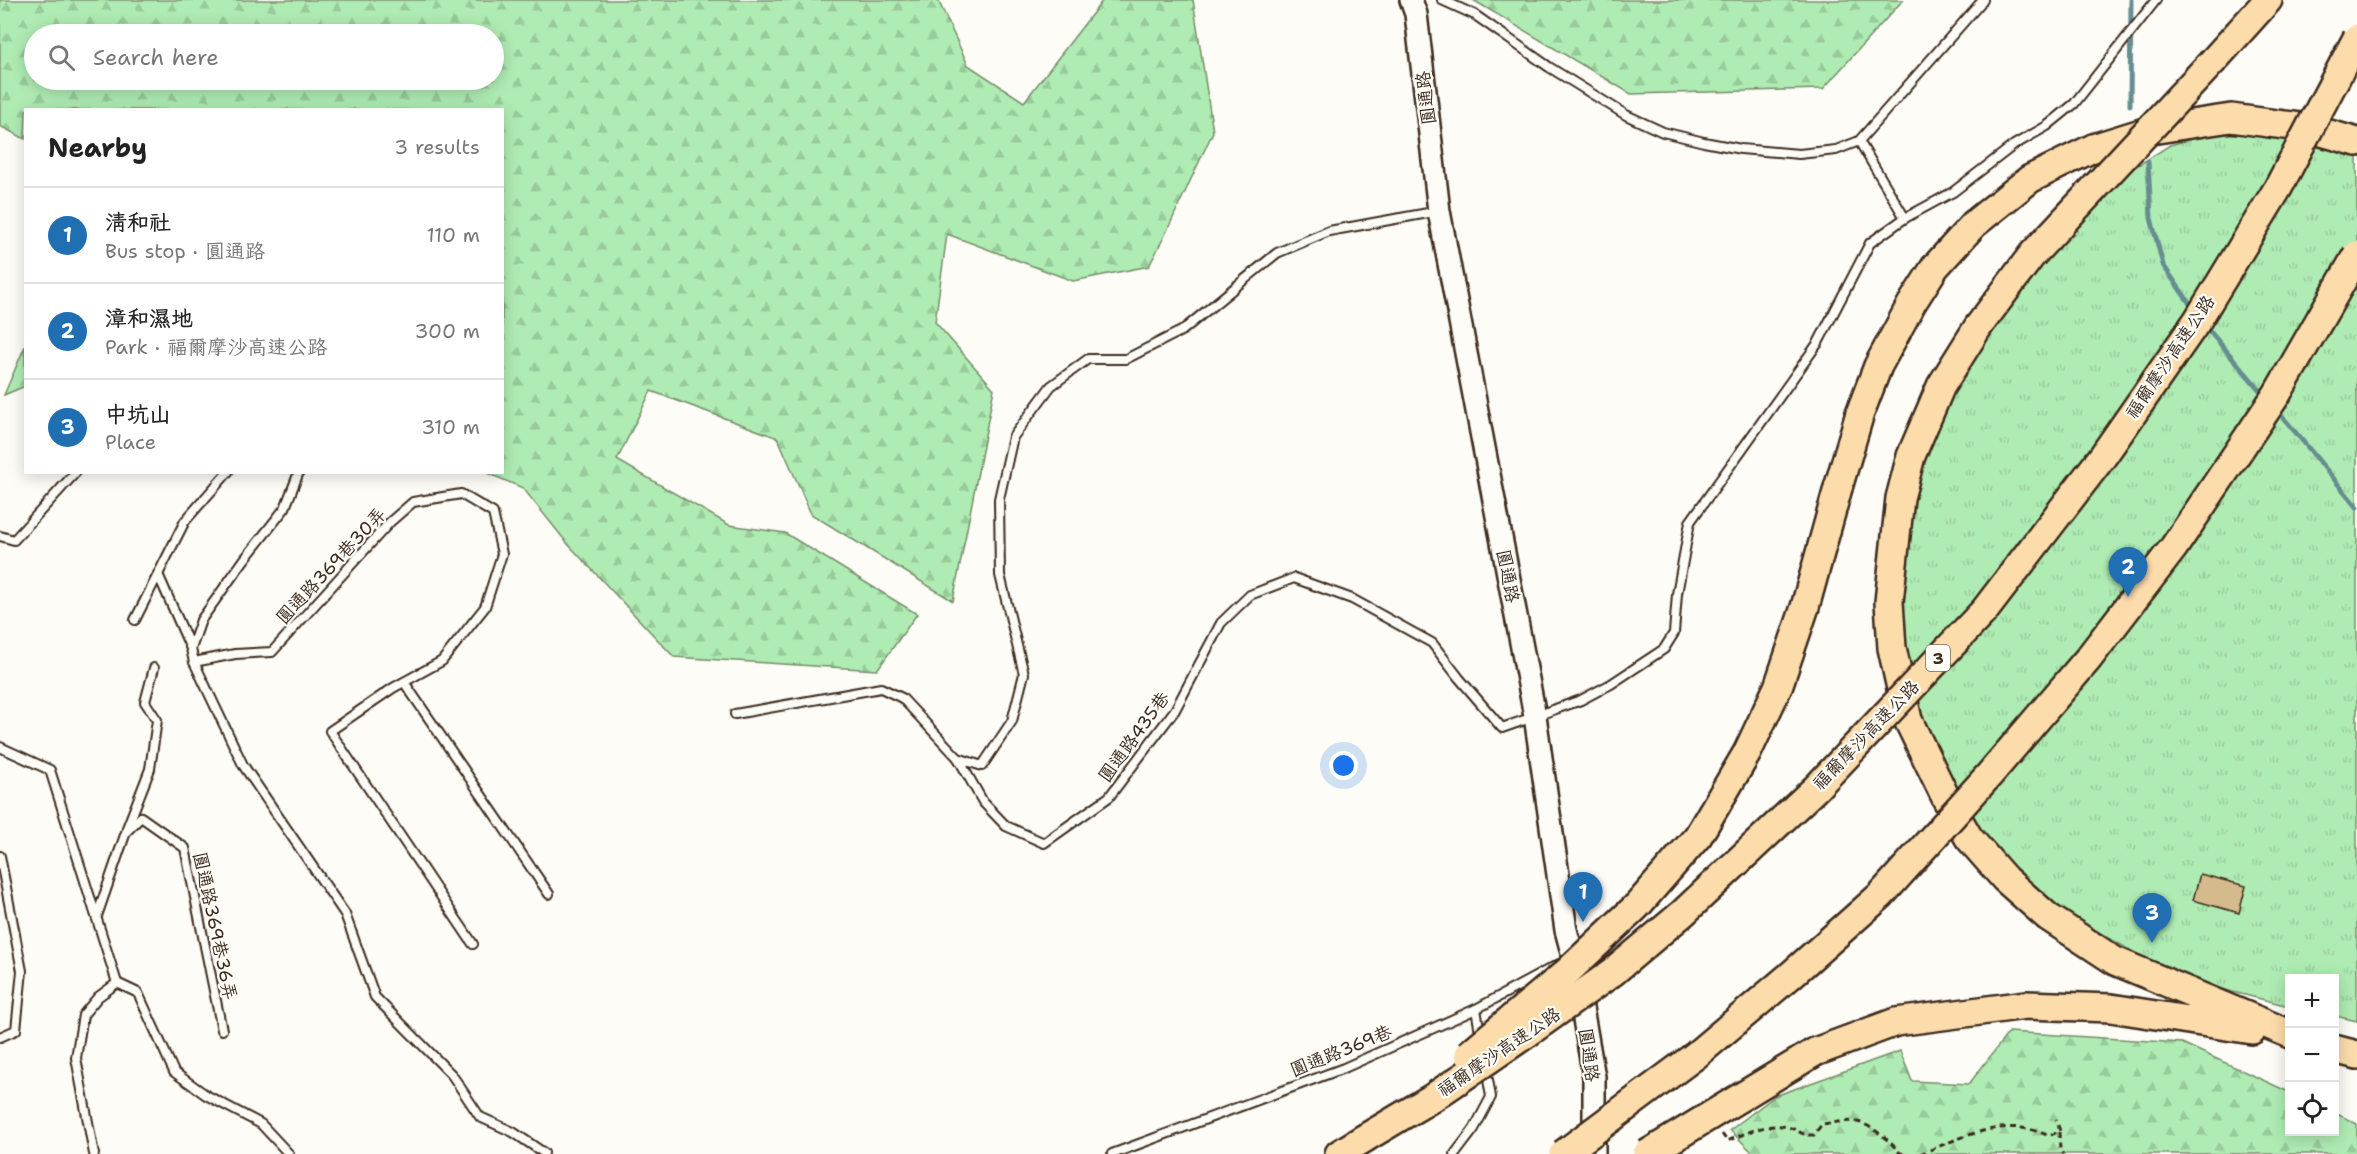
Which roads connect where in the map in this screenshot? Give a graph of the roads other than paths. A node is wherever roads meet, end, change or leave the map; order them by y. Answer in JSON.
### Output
{"nodes":[{"id":1,"x":1411,"y":0,"type":"edge"},
{"id":2,"x":1442,"y":0,"type":"edge"},
{"id":3,"x":1983,"y":0,"type":"edge"},
{"id":4,"x":2156,"y":0,"type":"edge"},
{"id":5,"x":2268,"y":0,"type":"edge"},
{"id":6,"x":2357,"y":38,"type":"edge"},
{"id":7,"x":1859,"y":141,"type":"junction"},
{"id":8,"x":2357,"y":142,"type":"edge"},
{"id":9,"x":1439,"y":211,"type":"junction"},
{"id":10,"x":1905,"y":218,"type":"junction"},
{"id":11,"x":2357,"y":255,"type":"edge"},
{"id":12,"x":74,"y":474,"type":"edge"},
{"id":13,"x":226,"y":474,"type":"edge"},
{"id":14,"x":298,"y":474,"type":"edge"},
{"id":15,"x":0,"y":536,"type":"edge"},
{"id":16,"x":158,"y":574,"type":"junction"},
{"id":17,"x":135,"y":620,"type":"dead end"},
{"id":18,"x":191,"y":649,"type":"junction"},
{"id":19,"x":194,"y":662,"type":"junction"},
{"id":20,"x":154,"y":668,"type":"dead end"},
{"id":21,"x":404,"y":682,"type":"junction"},
{"id":22,"x":735,"y":714,"type":"dead end"},
{"id":23,"x":1535,"y":716,"type":"junction"},
{"id":24,"x":0,"y":747,"type":"edge"},
{"id":25,"x":958,"y":758,"type":"junction"},
{"id":26,"x":126,"y":832,"type":"junction"},
{"id":27,"x":0,"y":856,"type":"edge"},
{"id":28,"x":549,"y":894,"type":"dead end"},
{"id":29,"x":97,"y":916,"type":"junction"},
{"id":30,"x":473,"y":944,"type":"dead end"},
{"id":31,"x":1573,"y":956,"type":"junction"},
{"id":32,"x":117,"y":982,"type":"junction"},
{"id":33,"x":1476,"y":1010,"type":"junction"},
{"id":34,"x":222,"y":1030,"type":"dead end"},
{"id":35,"x":2285,"y":1035,"type":"edge"},
{"id":36,"x":2285,"y":1036,"type":"edge"},
{"id":37,"x":0,"y":1037,"type":"edge"},
{"id":38,"x":2339,"y":1050,"type":"edge"},
{"id":39,"x":2357,"y":1055,"type":"edge"},
{"id":40,"x":1365,"y":1138,"type":"junction"},
{"id":41,"x":94,"y":1154,"type":"edge"},
{"id":42,"x":289,"y":1154,"type":"edge"},
{"id":43,"x":544,"y":1154,"type":"edge"},
{"id":44,"x":1112,"y":1154,"type":"edge"},
{"id":45,"x":1339,"y":1154,"type":"edge"},
{"id":46,"x":1455,"y":1154,"type":"edge"},
{"id":47,"x":1563,"y":1154,"type":"edge"},
{"id":48,"x":1594,"y":1154,"type":"edge"},
{"id":49,"x":1647,"y":1154,"type":"edge"}],
"edges":[{"from":1,"to":9,"type":"street","name":"圓通路"},
{"from":2,"to":7,"type":"lane"},
{"from":3,"to":7,"type":"lane"},
{"from":4,"to":10,"type":"lane"},
{"from":5,"to":35,"type":"highway","bridge":true},
{"from":6,"to":40,"type":"highway","name":"福爾摩沙高速公路","number":"3","bridge":true},
{"from":7,"to":10,"type":"lane"},
{"from":8,"to":40,"type":"highway","bridge":true},
{"from":9,"to":23,"type":"street","name":"圓通路"},
{"from":9,"to":25,"type":"lane"},
{"from":10,"to":23,"type":"lane"},
{"from":11,"to":47,"type":"highway","bridge":true},
{"from":12,"to":15,"type":"lane"},
{"from":13,"to":16,"type":"lane"},
{"from":14,"to":18,"type":"lane"},
{"from":16,"to":17,"type":"lane"},
{"from":16,"to":18,"type":"lane"},
{"from":18,"to":19,"type":"lane"},
{"from":19,"to":21,"type":"lane","name":"圓通路369巷30弄"},
{"from":19,"to":43,"type":"lane"},
{"from":20,"to":26,"type":"lane"},
{"from":21,"to":28,"type":"lane"},
{"from":21,"to":30,"type":"lane","name":"圓通路369巷30弄"},
{"from":22,"to":25,"type":"lane"},
{"from":23,"to":25,"type":"lane","name":"圓通路435巷"},
{"from":23,"to":31,"type":"street","name":"圓通路"},
{"from":24,"to":29,"type":"lane"},
{"from":26,"to":29,"type":"lane"},
{"from":26,"to":34,"type":"lane","name":"圓通路369巷36弄"},
{"from":27,"to":37,"type":"lane"},
{"from":29,"to":32,"type":"lane"},
{"from":31,"to":33,"type":"lane","name":"圓通路369巷"},
{"from":31,"to":48,"type":"street","name":"圓通路"},
{"from":32,"to":41,"type":"lane"},
{"from":32,"to":42,"type":"lane"},
{"from":33,"to":44,"type":"lane","name":"圓通路369巷"},
{"from":33,"to":46,"type":"lane"},
{"from":36,"to":49,"type":"highway","bridge":true},
{"from":38,"to":39,"type":"highway"},
{"from":40,"to":45,"type":"highway","name":"福爾摩沙高速公路","number":"3"}]}
